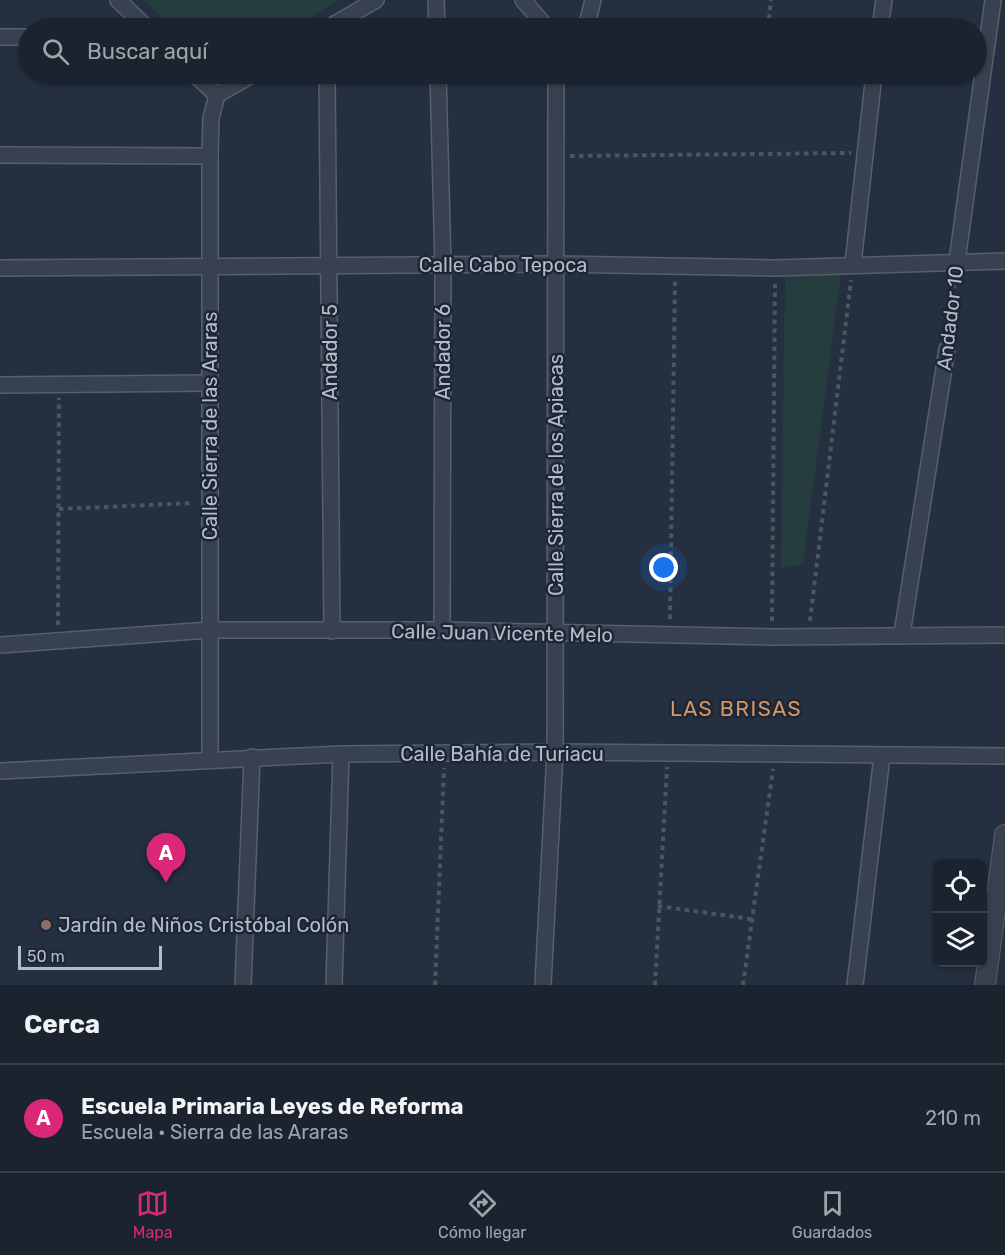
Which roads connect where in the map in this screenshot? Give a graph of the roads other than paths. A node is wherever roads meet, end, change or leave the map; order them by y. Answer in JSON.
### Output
{"nodes":[{"id":1,"x":118,"y":0,"type":"edge"},
{"id":2,"x":376,"y":0,"type":"edge"},
{"id":3,"x":436,"y":0,"type":"edge"},
{"id":4,"x":523,"y":0,"type":"edge"},
{"id":5,"x":592,"y":0,"type":"edge"},
{"id":6,"x":884,"y":0,"type":"edge"},
{"id":7,"x":993,"y":0,"type":"edge"},
{"id":8,"x":137,"y":18,"type":"edge"},
{"id":9,"x":345,"y":18,"type":"edge"},
{"id":10,"x":437,"y":18,"type":"edge"},
{"id":11,"x":538,"y":18,"type":"edge"},
{"id":12,"x":588,"y":18,"type":"edge"},
{"id":13,"x":881,"y":18,"type":"edge"},
{"id":14,"x":18,"y":36,"type":"edge"},
{"id":15,"x":0,"y":37,"type":"edge"},
{"id":16,"x":987,"y":44,"type":"edge"},
{"id":17,"x":205,"y":84,"type":"edge"},
{"id":18,"x":236,"y":84,"type":"edge"},
{"id":19,"x":327,"y":84,"type":"edge"},
{"id":20,"x":438,"y":84,"type":"edge"},
{"id":21,"x":556,"y":84,"type":"edge"},
{"id":22,"x":873,"y":84,"type":"edge"},
{"id":23,"x":981,"y":84,"type":"edge"},
{"id":24,"x":217,"y":95,"type":"junction"},
{"id":25,"x":0,"y":155,"type":"edge"},
{"id":26,"x":210,"y":156,"type":"junction"},
{"id":27,"x":957,"y":261,"type":"junction"},
{"id":28,"x":1005,"y":261,"type":"edge"},
{"id":29,"x":557,"y":264,"type":"junction"},
{"id":30,"x":853,"y":264,"type":"junction"},
{"id":31,"x":329,"y":266,"type":"junction"},
{"id":32,"x":443,"y":266,"type":"junction"},
{"id":33,"x":210,"y":267,"type":"junction"},
{"id":34,"x":0,"y":268,"type":"edge"},
{"id":35,"x":947,"y":349,"type":"road end"},
{"id":36,"x":210,"y":383,"type":"junction"},
{"id":37,"x":0,"y":386,"type":"edge"},
{"id":38,"x":210,"y":630,"type":"junction"},
{"id":39,"x":442,"y":630,"type":"junction"},
{"id":40,"x":332,"y":631,"type":"junction"},
{"id":41,"x":555,"y":634,"type":"junction"},
{"id":42,"x":902,"y":634,"type":"junction"},
{"id":43,"x":1005,"y":635,"type":"edge"},
{"id":44,"x":0,"y":645,"type":"edge"},
{"id":45,"x":555,"y":752,"type":"junction"},
{"id":46,"x":341,"y":754,"type":"junction"},
{"id":47,"x":882,"y":756,"type":"junction"},
{"id":48,"x":1005,"y":756,"type":"edge"},
{"id":49,"x":252,"y":757,"type":"junction"},
{"id":50,"x":210,"y":759,"type":"junction"},
{"id":51,"x":0,"y":771,"type":"edge"},
{"id":52,"x":1005,"y":835,"type":"edge"},
{"id":53,"x":243,"y":985,"type":"edge"},
{"id":54,"x":334,"y":985,"type":"edge"},
{"id":55,"x":543,"y":985,"type":"edge"},
{"id":56,"x":855,"y":985,"type":"edge"},
{"id":57,"x":985,"y":985,"type":"edge"}],
"edges":[{"from":1,"to":8,"type":"street"},
{"from":2,"to":9,"type":"street"},
{"from":3,"to":10,"type":"street"},
{"from":4,"to":11,"type":"street"},
{"from":5,"to":12,"type":"street"},
{"from":6,"to":13,"type":"street"},
{"from":7,"to":16,"type":"street","name":"Andador 10"},
{"from":14,"to":15,"type":"street"},
{"from":17,"to":24,"type":"street"},
{"from":18,"to":24,"type":"street"},
{"from":19,"to":31,"type":"street","name":"Andador 5"},
{"from":20,"to":32,"type":"street","name":"Andador 6"},
{"from":21,"to":29,"type":"street","name":"Calle Sierra de los Apiacas"},
{"from":22,"to":30,"type":"street"},
{"from":23,"to":27,"type":"street","name":"Andador 10"},
{"from":24,"to":26,"type":"street","name":"Calle Sierra de las Araras"},
{"from":25,"to":26,"type":"street"},
{"from":26,"to":33,"type":"street","name":"Calle Sierra de las Araras"},
{"from":27,"to":28,"type":"street","name":"Calle Cabo Tepoca"},
{"from":27,"to":30,"type":"street","name":"Calle Cabo Tepoca"},
{"from":29,"to":30,"type":"street","name":"Calle Cabo Tepoca"},
{"from":29,"to":32,"type":"street","name":"Calle Cabo Tepoca"},
{"from":29,"to":41,"type":"street","name":"Calle Sierra de los Apiacas"},
{"from":31,"to":32,"type":"street","name":"Calle Cabo Tepoca"},
{"from":31,"to":33,"type":"street","name":"Calle Cabo Tepoca"},
{"from":31,"to":40,"type":"street","name":"Andador 5"},
{"from":32,"to":39,"type":"street","name":"Andador 6"},
{"from":33,"to":34,"type":"street","name":"Calle Cabo Tepoca"},
{"from":33,"to":36,"type":"street","name":"Calle Sierra de las Araras"},
{"from":35,"to":42,"type":"street","name":"Andador 10"},
{"from":36,"to":37,"type":"street"},
{"from":36,"to":38,"type":"street","name":"Calle Sierra de las Araras"},
{"from":38,"to":40,"type":"street","name":"Calle Juan Vicente Melo"},
{"from":38,"to":44,"type":"street","name":"Calle Juan Vicente Melo"},
{"from":38,"to":50,"type":"street","name":"Calle Sierra de las Araras"},
{"from":39,"to":40,"type":"street","name":"Calle Juan Vicente Melo"},
{"from":39,"to":41,"type":"street","name":"Calle Juan Vicente Melo"},
{"from":41,"to":42,"type":"street","name":"Calle Juan Vicente Melo"},
{"from":41,"to":45,"type":"street","name":"Calle Sierra de los Apiacas"},
{"from":42,"to":43,"type":"street","name":"Calle Juan Vicente Melo"},
{"from":45,"to":46,"type":"street","name":"Calle Bahía de Turiacu"},
{"from":45,"to":47,"type":"street","name":"Calle Bahía de Turiacu"},
{"from":45,"to":55,"type":"street","name":"Calle Sierra de los Apiacas"},
{"from":46,"to":49,"type":"street","name":"Calle Bahía de Turiacu"},
{"from":46,"to":54,"type":"street"},
{"from":47,"to":48,"type":"street","name":"Calle Bahía de Turiacu"},
{"from":47,"to":56,"type":"street"},
{"from":49,"to":50,"type":"street","name":"Calle Bahía de Turiacu"},
{"from":49,"to":53,"type":"street"},
{"from":50,"to":51,"type":"street","name":"Calle Bahía de Turiacu"},
{"from":52,"to":57,"type":"street"}]}
